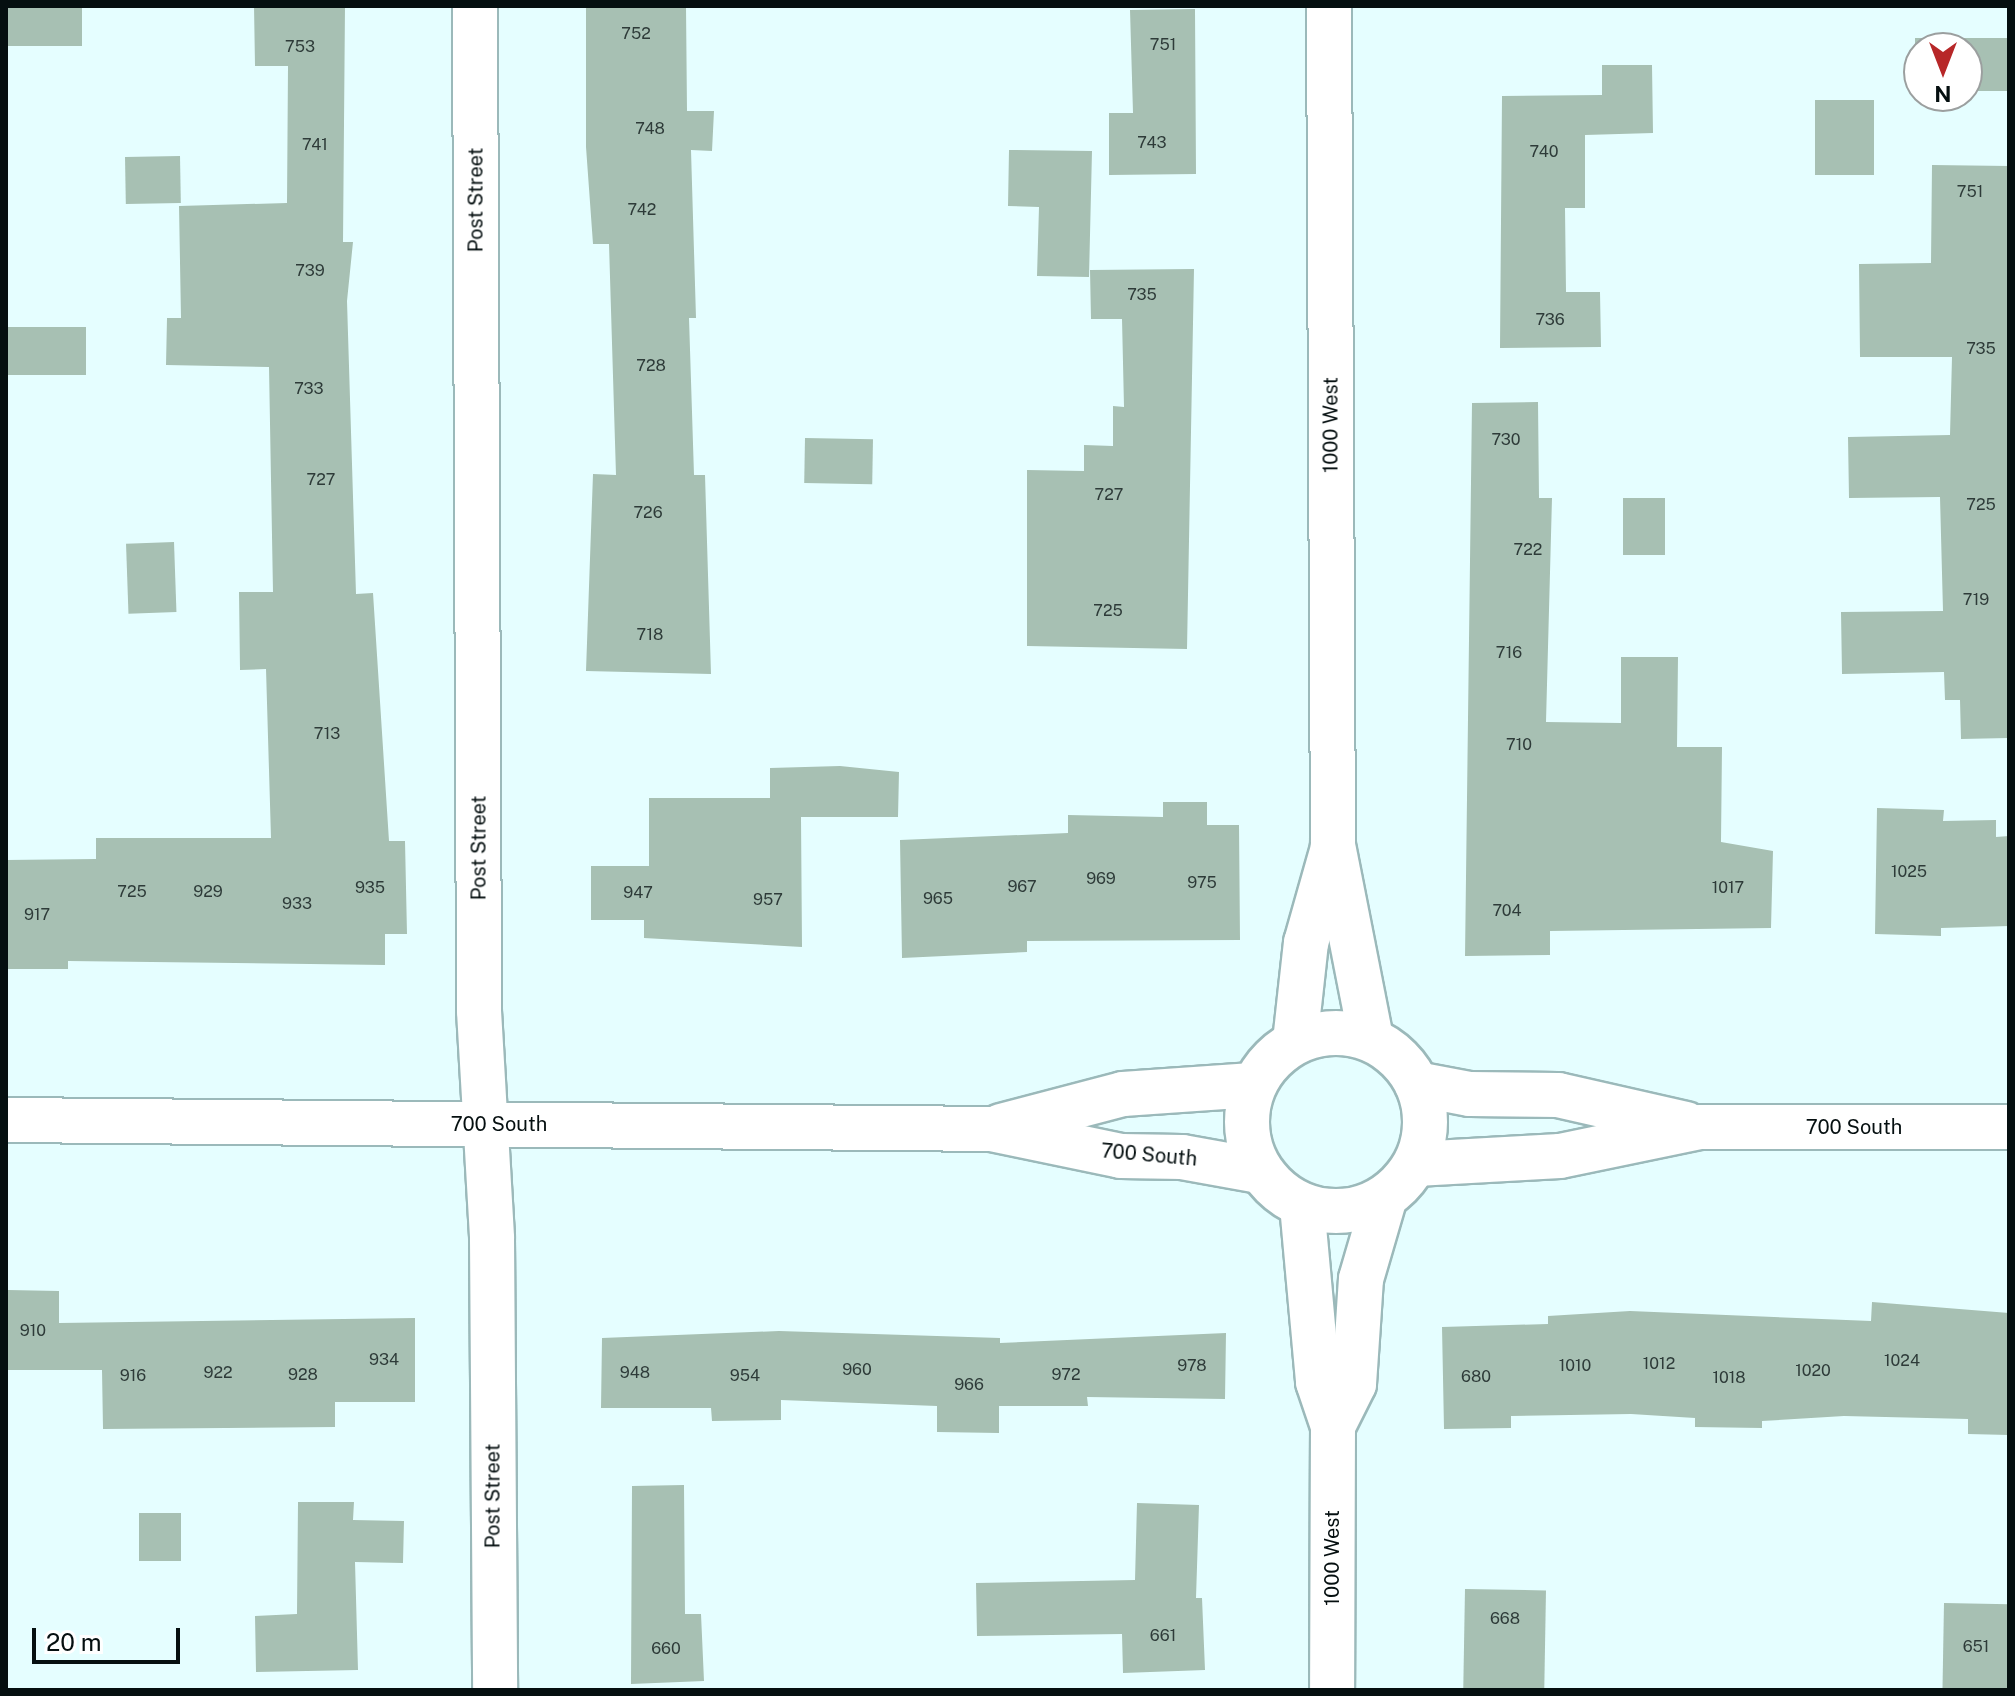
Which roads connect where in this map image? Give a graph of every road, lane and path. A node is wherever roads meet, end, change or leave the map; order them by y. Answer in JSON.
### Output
{"nodes":[{"id":1,"x":475,"y":6,"type":"edge"},
{"id":2,"x":1329,"y":6,"type":"edge"},
{"id":3,"x":1333,"y":845,"type":"junction"},
{"id":4,"x":1371,"y":1039,"type":"junction"},
{"id":5,"x":1295,"y":1042,"type":"junction"},
{"id":6,"x":1417,"y":1084,"type":"junction"},
{"id":7,"x":1253,"y":1085,"type":"junction"},
{"id":8,"x":6,"y":1120,"type":"edge"},
{"id":9,"x":484,"y":1124,"type":"junction"},
{"id":10,"x":1700,"y":1127,"type":"junction"},
{"id":11,"x":2009,"y":1127,"type":"edge"},
{"id":12,"x":991,"y":1129,"type":"junction"},
{"id":13,"x":1416,"y":1164,"type":"junction"},
{"id":14,"x":1260,"y":1171,"type":"junction"},
{"id":15,"x":1385,"y":1197,"type":"junction"},
{"id":16,"x":1302,"y":1205,"type":"junction"},
{"id":17,"x":1333,"y":1426,"type":"junction"},
{"id":18,"x":495,"y":1690,"type":"edge"},
{"id":19,"x":1332,"y":1690,"type":"edge"}],
"edges":[{"from":1,"to":9,"type":"street","name":"Post Street"},
{"from":2,"to":3,"type":"street","name":"1000 West"},
{"from":3,"to":4,"type":"street","name":"1000 West"},
{"from":3,"to":5,"type":"street","name":"1000 West"},
{"from":4,"to":5,"type":"street"},
{"from":4,"to":6,"type":"street"},
{"from":5,"to":7,"type":"street"},
{"from":6,"to":10,"type":"street","name":"700 South"},
{"from":6,"to":13,"type":"street"},
{"from":7,"to":12,"type":"street","name":"700 South"},
{"from":7,"to":14,"type":"street"},
{"from":8,"to":9,"type":"street","name":"700 South"},
{"from":9,"to":12,"type":"street","name":"700 South"},
{"from":9,"to":18,"type":"street","name":"Post Street"},
{"from":10,"to":11,"type":"street","name":"700 South"},
{"from":10,"to":13,"type":"street","name":"700 South"},
{"from":12,"to":14,"type":"street","name":"700 South"},
{"from":13,"to":15,"type":"street"},
{"from":14,"to":16,"type":"street"},
{"from":15,"to":16,"type":"street"},
{"from":15,"to":17,"type":"street","name":"1000 West"},
{"from":16,"to":17,"type":"street","name":"1000 West"},
{"from":17,"to":19,"type":"street","name":"1000 West"}]}
